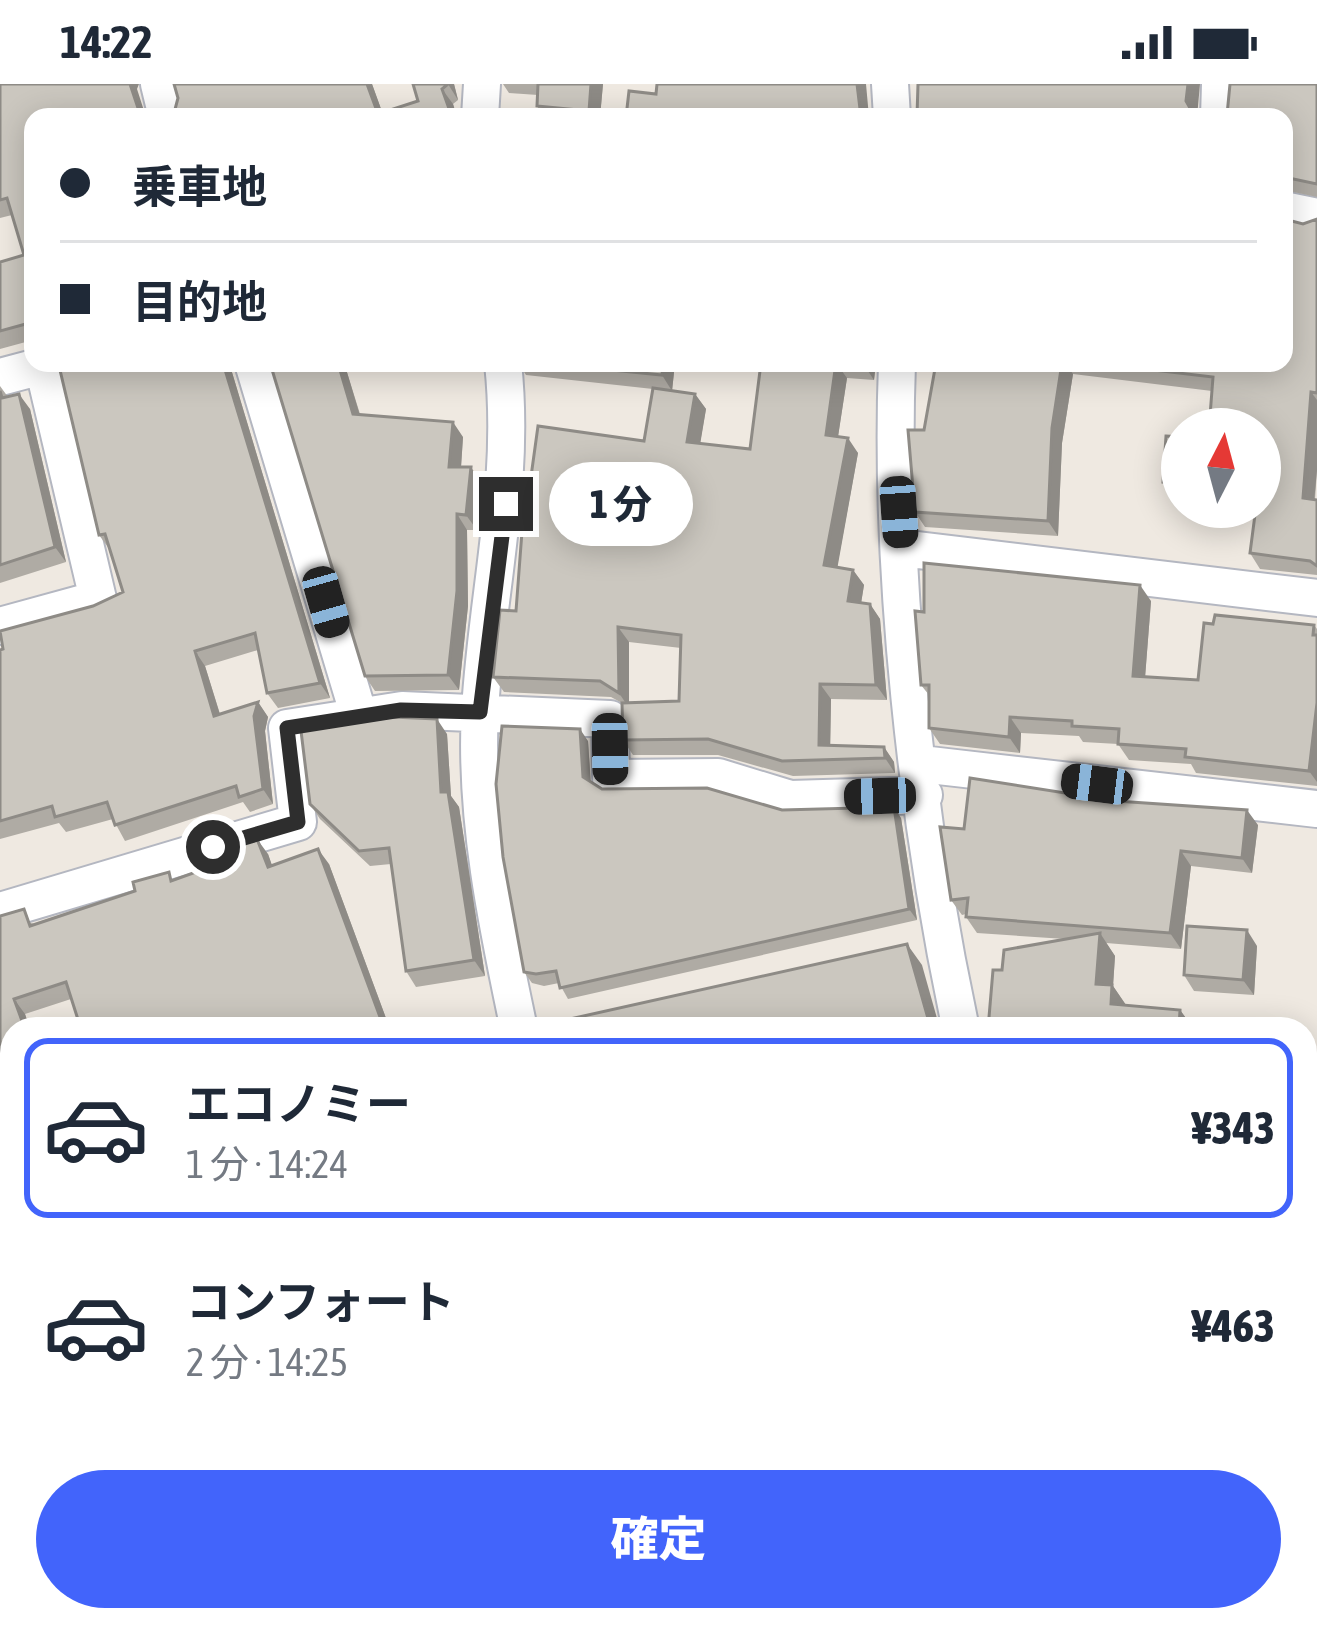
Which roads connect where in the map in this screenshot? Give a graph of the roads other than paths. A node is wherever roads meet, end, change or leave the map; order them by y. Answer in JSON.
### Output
{"nodes":[{"id":1,"x":50,"y":372,"type":"edge"},
{"id":2,"x":256,"y":372,"type":"edge"},
{"id":3,"x":504,"y":372,"type":"edge"},
{"id":4,"x":897,"y":372,"type":"edge"},
{"id":5,"x":901,"y":548,"type":"junction"},
{"id":6,"x":1317,"y":598,"type":"edge"},
{"id":7,"x":0,"y":626,"type":"edge"},
{"id":8,"x":480,"y":712,"type":"junction"},
{"id":9,"x":359,"y":716,"type":"junction"},
{"id":10,"x":922,"y":779,"type":"junction"},
{"id":11,"x":1317,"y":809,"type":"edge"},
{"id":12,"x":0,"y":910,"type":"edge"},
{"id":13,"x":516,"y":1017,"type":"edge"},
{"id":14,"x":957,"y":1017,"type":"edge"}],
"edges":[{"from":1,"to":7,"type":"street"},
{"from":2,"to":9,"type":"street"},
{"from":3,"to":8,"type":"street"},
{"from":4,"to":5,"type":"street"},
{"from":5,"to":6,"type":"street"},
{"from":5,"to":10,"type":"street"},
{"from":8,"to":9,"type":"street"},
{"from":8,"to":10,"type":"street"},
{"from":8,"to":13,"type":"street"},
{"from":9,"to":12,"type":"street"},
{"from":10,"to":11,"type":"street"},
{"from":10,"to":14,"type":"street"}]}
